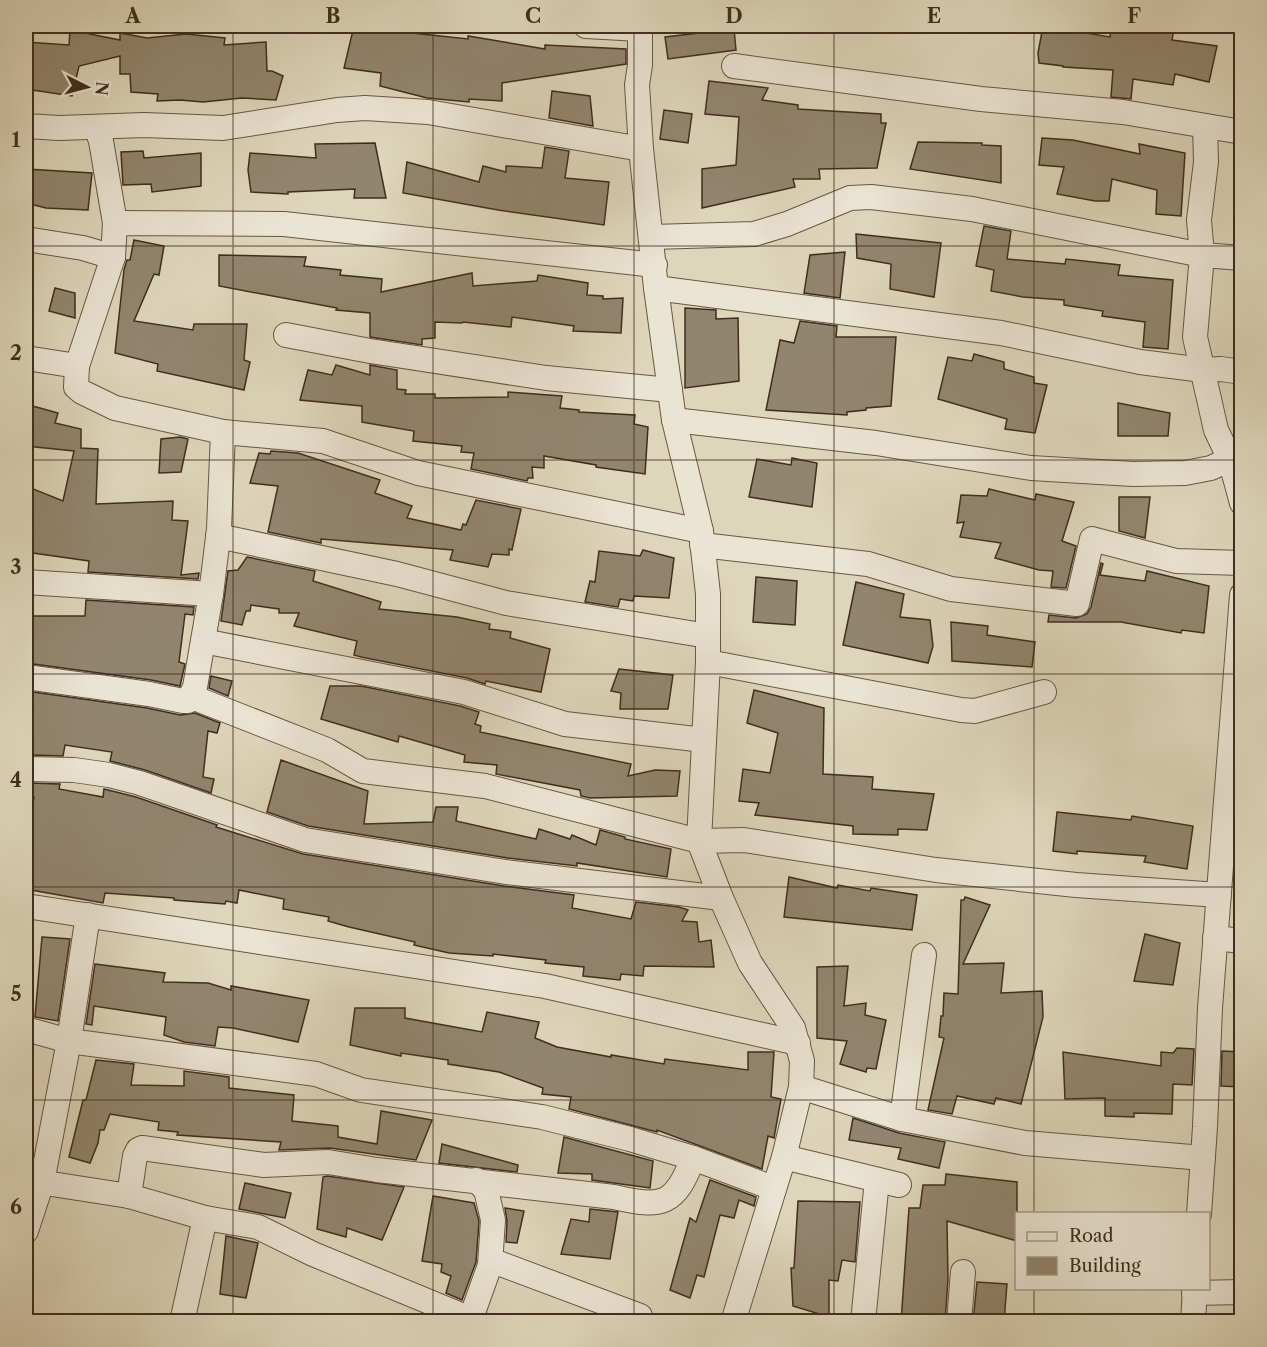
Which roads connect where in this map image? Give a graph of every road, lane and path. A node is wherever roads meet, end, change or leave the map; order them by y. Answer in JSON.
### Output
{"nodes":[{"id":1,"x":586,"y":26,"type":"edge"},
{"id":2,"x":640,"y":27,"type":"edge"},
{"id":3,"x":734,"y":66,"type":"dead end"},
{"id":4,"x":26,"y":126,"type":"edge"},
{"id":5,"x":1205,"y":126,"type":"junction"},
{"id":6,"x":96,"y":127,"type":"junction"},
{"id":7,"x":1242,"y":132,"type":"edge"},
{"id":8,"x":641,"y":149,"type":"junction"},
{"id":9,"x":115,"y":223,"type":"junction"},
{"id":10,"x":652,"y":237,"type":"junction"},
{"id":11,"x":26,"y":239,"type":"edge"},
{"id":12,"x":1202,"y":255,"type":"junction"},
{"id":13,"x":113,"y":257,"type":"junction"},
{"id":14,"x":1242,"y":258,"type":"edge"},
{"id":15,"x":656,"y":276,"type":"junction"},
{"id":16,"x":286,"y":335,"type":"dead end"},
{"id":17,"x":26,"y":358,"type":"edge"},
{"id":18,"x":77,"y":366,"type":"junction"},
{"id":19,"x":1203,"y":370,"type":"junction"},
{"id":20,"x":1242,"y":372,"type":"edge"},
{"id":21,"x":670,"y":390,"type":"junction"},
{"id":22,"x":674,"y":420,"type":"junction"},
{"id":23,"x":223,"y":432,"type":"junction"},
{"id":24,"x":1230,"y":459,"type":"junction"},
{"id":25,"x":1242,"y":503,"type":"edge"},
{"id":26,"x":218,"y":536,"type":"junction"},
{"id":27,"x":701,"y":538,"type":"junction"},
{"id":28,"x":1242,"y":563,"type":"edge"},
{"id":29,"x":26,"y":582,"type":"edge"},
{"id":30,"x":211,"y":594,"type":"junction"},
{"id":31,"x":1242,"y":595,"type":"edge"},
{"id":32,"x":708,"y":636,"type":"junction"},
{"id":33,"x":203,"y":640,"type":"junction"},
{"id":34,"x":708,"y":662,"type":"junction"},
{"id":35,"x":1239,"y":669,"type":"edge"},
{"id":36,"x":26,"y":677,"type":"edge"},
{"id":37,"x":1044,"y":692,"type":"dead end"},
{"id":38,"x":192,"y":697,"type":"junction"},
{"id":39,"x":704,"y":740,"type":"junction"},
{"id":40,"x":26,"y":769,"type":"edge"},
{"id":41,"x":1233,"y":821,"type":"edge"},
{"id":42,"x":699,"y":841,"type":"junction"},
{"id":43,"x":1219,"y":895,"type":"junction"},
{"id":44,"x":721,"y":898,"type":"junction"},
{"id":45,"x":26,"y":906,"type":"edge"},
{"id":46,"x":88,"y":915,"type":"junction"},
{"id":47,"x":1215,"y":938,"type":"junction"},
{"id":48,"x":1242,"y":941,"type":"edge"},
{"id":49,"x":924,"y":955,"type":"dead end"},
{"id":50,"x":26,"y":1029,"type":"edge"},
{"id":51,"x":69,"y":1041,"type":"junction"},
{"id":52,"x":798,"y":1043,"type":"junction"},
{"id":53,"x":801,"y":1087,"type":"junction"},
{"id":54,"x":902,"y":1119,"type":"junction"},
{"id":55,"x":784,"y":1157,"type":"junction"},
{"id":56,"x":693,"y":1158,"type":"junction"},
{"id":57,"x":1203,"y":1158,"type":"junction"},
{"id":58,"x":476,"y":1180,"type":"junction"},
{"id":59,"x":34,"y":1181,"type":"edge"},
{"id":60,"x":774,"y":1188,"type":"junction"},
{"id":61,"x":129,"y":1196,"type":"junction"},
{"id":62,"x":1199,"y":1212,"type":"edge"},
{"id":63,"x":205,"y":1218,"type":"junction"},
{"id":64,"x":26,"y":1231,"type":"edge"},
{"id":65,"x":490,"y":1265,"type":"junction"},
{"id":66,"x":963,"y":1272,"type":"dead end"},
{"id":67,"x":1195,"y":1291,"type":"edge"},
{"id":68,"x":1242,"y":1292,"type":"edge"},
{"id":69,"x":640,"y":1316,"type":"dead end"},
{"id":70,"x":475,"y":1320,"type":"edge"},
{"id":71,"x":182,"y":1322,"type":"edge"},
{"id":72,"x":733,"y":1322,"type":"edge"},
{"id":73,"x":863,"y":1322,"type":"edge"},
{"id":74,"x":959,"y":1322,"type":"edge"},
{"id":75,"x":1193,"y":1322,"type":"edge"}],
"edges":[{"from":1,"to":2,"type":"street"},
{"from":2,"to":8,"type":"street"},
{"from":3,"to":5,"type":"street"},
{"from":4,"to":6,"type":"street"},
{"from":5,"to":7,"type":"street"},
{"from":5,"to":12,"type":"street"},
{"from":6,"to":8,"type":"street"},
{"from":6,"to":9,"type":"street"},
{"from":8,"to":10,"type":"street"},
{"from":9,"to":13,"type":"street"},
{"from":9,"to":15,"type":"street"},
{"from":10,"to":12,"type":"street"},
{"from":10,"to":15,"type":"street"},
{"from":11,"to":13,"type":"street"},
{"from":12,"to":14,"type":"street"},
{"from":12,"to":19,"type":"street"},
{"from":13,"to":18,"type":"street"},
{"from":15,"to":19,"type":"street"},
{"from":15,"to":21,"type":"street"},
{"from":16,"to":21,"type":"street"},
{"from":17,"to":18,"type":"street"},
{"from":18,"to":23,"type":"street"},
{"from":19,"to":20,"type":"street"},
{"from":19,"to":24,"type":"street"},
{"from":21,"to":22,"type":"street"},
{"from":22,"to":24,"type":"street"},
{"from":22,"to":27,"type":"street"},
{"from":23,"to":26,"type":"street"},
{"from":23,"to":27,"type":"street"},
{"from":24,"to":25,"type":"street"},
{"from":26,"to":30,"type":"street"},
{"from":26,"to":32,"type":"street"},
{"from":27,"to":28,"type":"street"},
{"from":27,"to":32,"type":"street"},
{"from":29,"to":30,"type":"street"},
{"from":30,"to":33,"type":"street"},
{"from":31,"to":35,"type":"street"},
{"from":32,"to":34,"type":"street"},
{"from":33,"to":38,"type":"street"},
{"from":33,"to":39,"type":"street"},
{"from":34,"to":37,"type":"street"},
{"from":34,"to":39,"type":"street"},
{"from":35,"to":41,"type":"street"},
{"from":36,"to":38,"type":"street"},
{"from":38,"to":42,"type":"street"},
{"from":39,"to":42,"type":"street"},
{"from":40,"to":44,"type":"street"},
{"from":41,"to":43,"type":"street"},
{"from":42,"to":43,"type":"street"},
{"from":42,"to":44,"type":"street"},
{"from":43,"to":47,"type":"street"},
{"from":44,"to":52,"type":"street"},
{"from":45,"to":46,"type":"street"},
{"from":46,"to":51,"type":"street"},
{"from":46,"to":52,"type":"street"},
{"from":47,"to":48,"type":"street"},
{"from":47,"to":57,"type":"street"},
{"from":49,"to":54,"type":"street"},
{"from":50,"to":51,"type":"street"},
{"from":51,"to":56,"type":"street"},
{"from":51,"to":59,"type":"street"},
{"from":52,"to":53,"type":"street"},
{"from":53,"to":54,"type":"street"},
{"from":53,"to":55,"type":"street"},
{"from":54,"to":57,"type":"street"},
{"from":55,"to":60,"type":"street"},
{"from":55,"to":73,"type":"street"},
{"from":56,"to":58,"type":"street"},
{"from":56,"to":60,"type":"street"},
{"from":57,"to":62,"type":"street"},
{"from":58,"to":61,"type":"street"},
{"from":58,"to":65,"type":"street"},
{"from":59,"to":61,"type":"street"},
{"from":59,"to":64,"type":"street"},
{"from":60,"to":72,"type":"street"},
{"from":61,"to":63,"type":"street"},
{"from":63,"to":70,"type":"street"},
{"from":63,"to":71,"type":"street"},
{"from":65,"to":69,"type":"street"},
{"from":65,"to":70,"type":"street"},
{"from":66,"to":74,"type":"street"},
{"from":67,"to":68,"type":"street"},
{"from":67,"to":75,"type":"street"}]}
